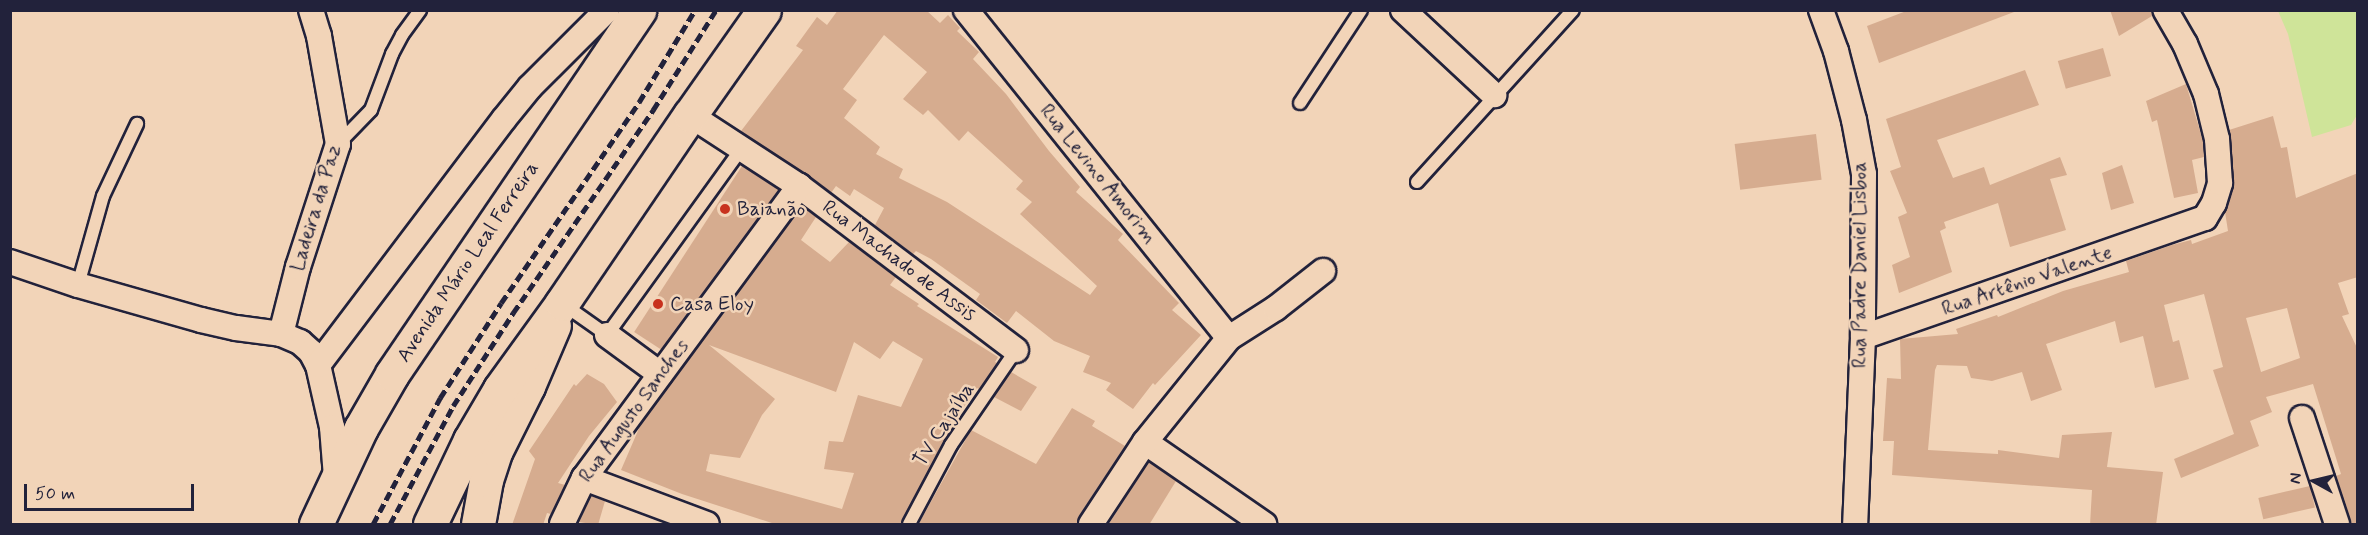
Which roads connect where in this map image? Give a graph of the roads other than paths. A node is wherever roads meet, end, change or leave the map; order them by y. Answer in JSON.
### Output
{"nodes":[{"id":1,"x":311,"y":10,"type":"edge"},
{"id":2,"x":420,"y":10,"type":"edge"},
{"id":3,"x":607,"y":10,"type":"edge"},
{"id":4,"x":639,"y":10,"type":"edge"},
{"id":5,"x":764,"y":10,"type":"edge"},
{"id":6,"x":966,"y":10,"type":"edge"},
{"id":7,"x":1361,"y":10,"type":"edge"},
{"id":8,"x":1403,"y":10,"type":"edge"},
{"id":9,"x":1573,"y":10,"type":"edge"},
{"id":10,"x":1821,"y":10,"type":"edge"},
{"id":11,"x":2165,"y":10,"type":"edge"},
{"id":12,"x":1494,"y":95,"type":"junction"},
{"id":13,"x":1300,"y":103,"type":"dead end"},
{"id":14,"x":690,"y":115,"type":"junction"},
{"id":15,"x":137,"y":124,"type":"dead end"},
{"id":16,"x":338,"y":144,"type":"junction"},
{"id":17,"x":742,"y":148,"type":"junction"},
{"id":18,"x":1417,"y":182,"type":"dead end"},
{"id":19,"x":798,"y":186,"type":"junction"},
{"id":20,"x":10,"y":262,"type":"edge"},
{"id":21,"x":1323,"y":271,"type":"dead end"},
{"id":22,"x":78,"y":285,"type":"junction"},
{"id":23,"x":562,"y":303,"type":"junction"},
{"id":24,"x":281,"y":334,"type":"junction"},
{"id":25,"x":607,"y":335,"type":"junction"},
{"id":26,"x":1863,"y":337,"type":"junction"},
{"id":27,"x":1229,"y":338,"type":"junction"},
{"id":28,"x":1016,"y":351,"type":"joint"},
{"id":29,"x":318,"y":365,"type":"junction"},
{"id":30,"x":660,"y":374,"type":"junction"},
{"id":31,"x":2302,"y":418,"type":"dead end"},
{"id":32,"x":1145,"y":442,"type":"junction"},
{"id":33,"x":336,"y":477,"type":"junction"},
{"id":34,"x":584,"y":478,"type":"junction"},
{"id":35,"x":316,"y":525,"type":"edge"},
{"id":36,"x":430,"y":525,"type":"edge"},
{"id":37,"x":478,"y":525,"type":"edge"},
{"id":38,"x":562,"y":525,"type":"edge"},
{"id":39,"x":707,"y":525,"type":"edge"},
{"id":40,"x":909,"y":525,"type":"edge"},
{"id":41,"x":1092,"y":525,"type":"edge"},
{"id":42,"x":1264,"y":525,"type":"edge"},
{"id":43,"x":1855,"y":525,"type":"edge"},
{"id":44,"x":2337,"y":525,"type":"edge"}],
"edges":[{"from":1,"to":16,"type":"street","name":"Ladeira da Paz"},
{"from":2,"to":16,"type":"lane"},
{"from":3,"to":29,"type":"street"},
{"from":4,"to":33,"type":"main road","name":"Avenida Mário Leal Ferreira"},
{"from":5,"to":14,"type":"main road"},
{"from":6,"to":27,"type":"street","name":"Rua Levino Amorim"},
{"from":7,"to":13,"type":"lane"},
{"from":8,"to":12,"type":"street"},
{"from":9,"to":12,"type":"lane"},
{"from":10,"to":26,"type":"street","name":"Rua Padre Daniel Lisboa"},
{"from":11,"to":26,"type":"street","name":"Rua Artênio Valente"},
{"from":12,"to":18,"type":"lane"},
{"from":14,"to":17,"type":"street","name":"Rua Machado de Assis"},
{"from":14,"to":23,"type":"main road"},
{"from":15,"to":22,"type":"lane"},
{"from":16,"to":24,"type":"street","name":"Ladeira da Paz"},
{"from":17,"to":19,"type":"street","name":"Rua Machado de Assis"},
{"from":17,"to":25,"type":"lane"},
{"from":19,"to":28,"type":"street","name":"Rua Machado de Assis"},
{"from":19,"to":30,"type":"street","name":"Rua Augusto Sanches"},
{"from":20,"to":22,"type":"street"},
{"from":21,"to":27,"type":"street"},
{"from":22,"to":24,"type":"street"},
{"from":23,"to":25,"type":"lane"},
{"from":23,"to":36,"type":"main road"},
{"from":23,"to":37,"type":"main road"},
{"from":24,"to":29,"type":"street"},
{"from":25,"to":30,"type":"street"},
{"from":26,"to":43,"type":"street","name":"Rua Padre Daniel Lisboa"},
{"from":27,"to":32,"type":"street"},
{"from":28,"to":40,"type":"lane","name":"TV Cajaíba"},
{"from":29,"to":33,"type":"street"},
{"from":30,"to":34,"type":"street","name":"Rua Augusto Sanches"},
{"from":31,"to":44,"type":"street"},
{"from":32,"to":41,"type":"street"},
{"from":32,"to":42,"type":"street"},
{"from":33,"to":35,"type":"main road","name":"Avenida Mário Leal Ferreira"},
{"from":34,"to":38,"type":"street","name":"Rua Augusto Sanches"},
{"from":34,"to":39,"type":"street"}]}
